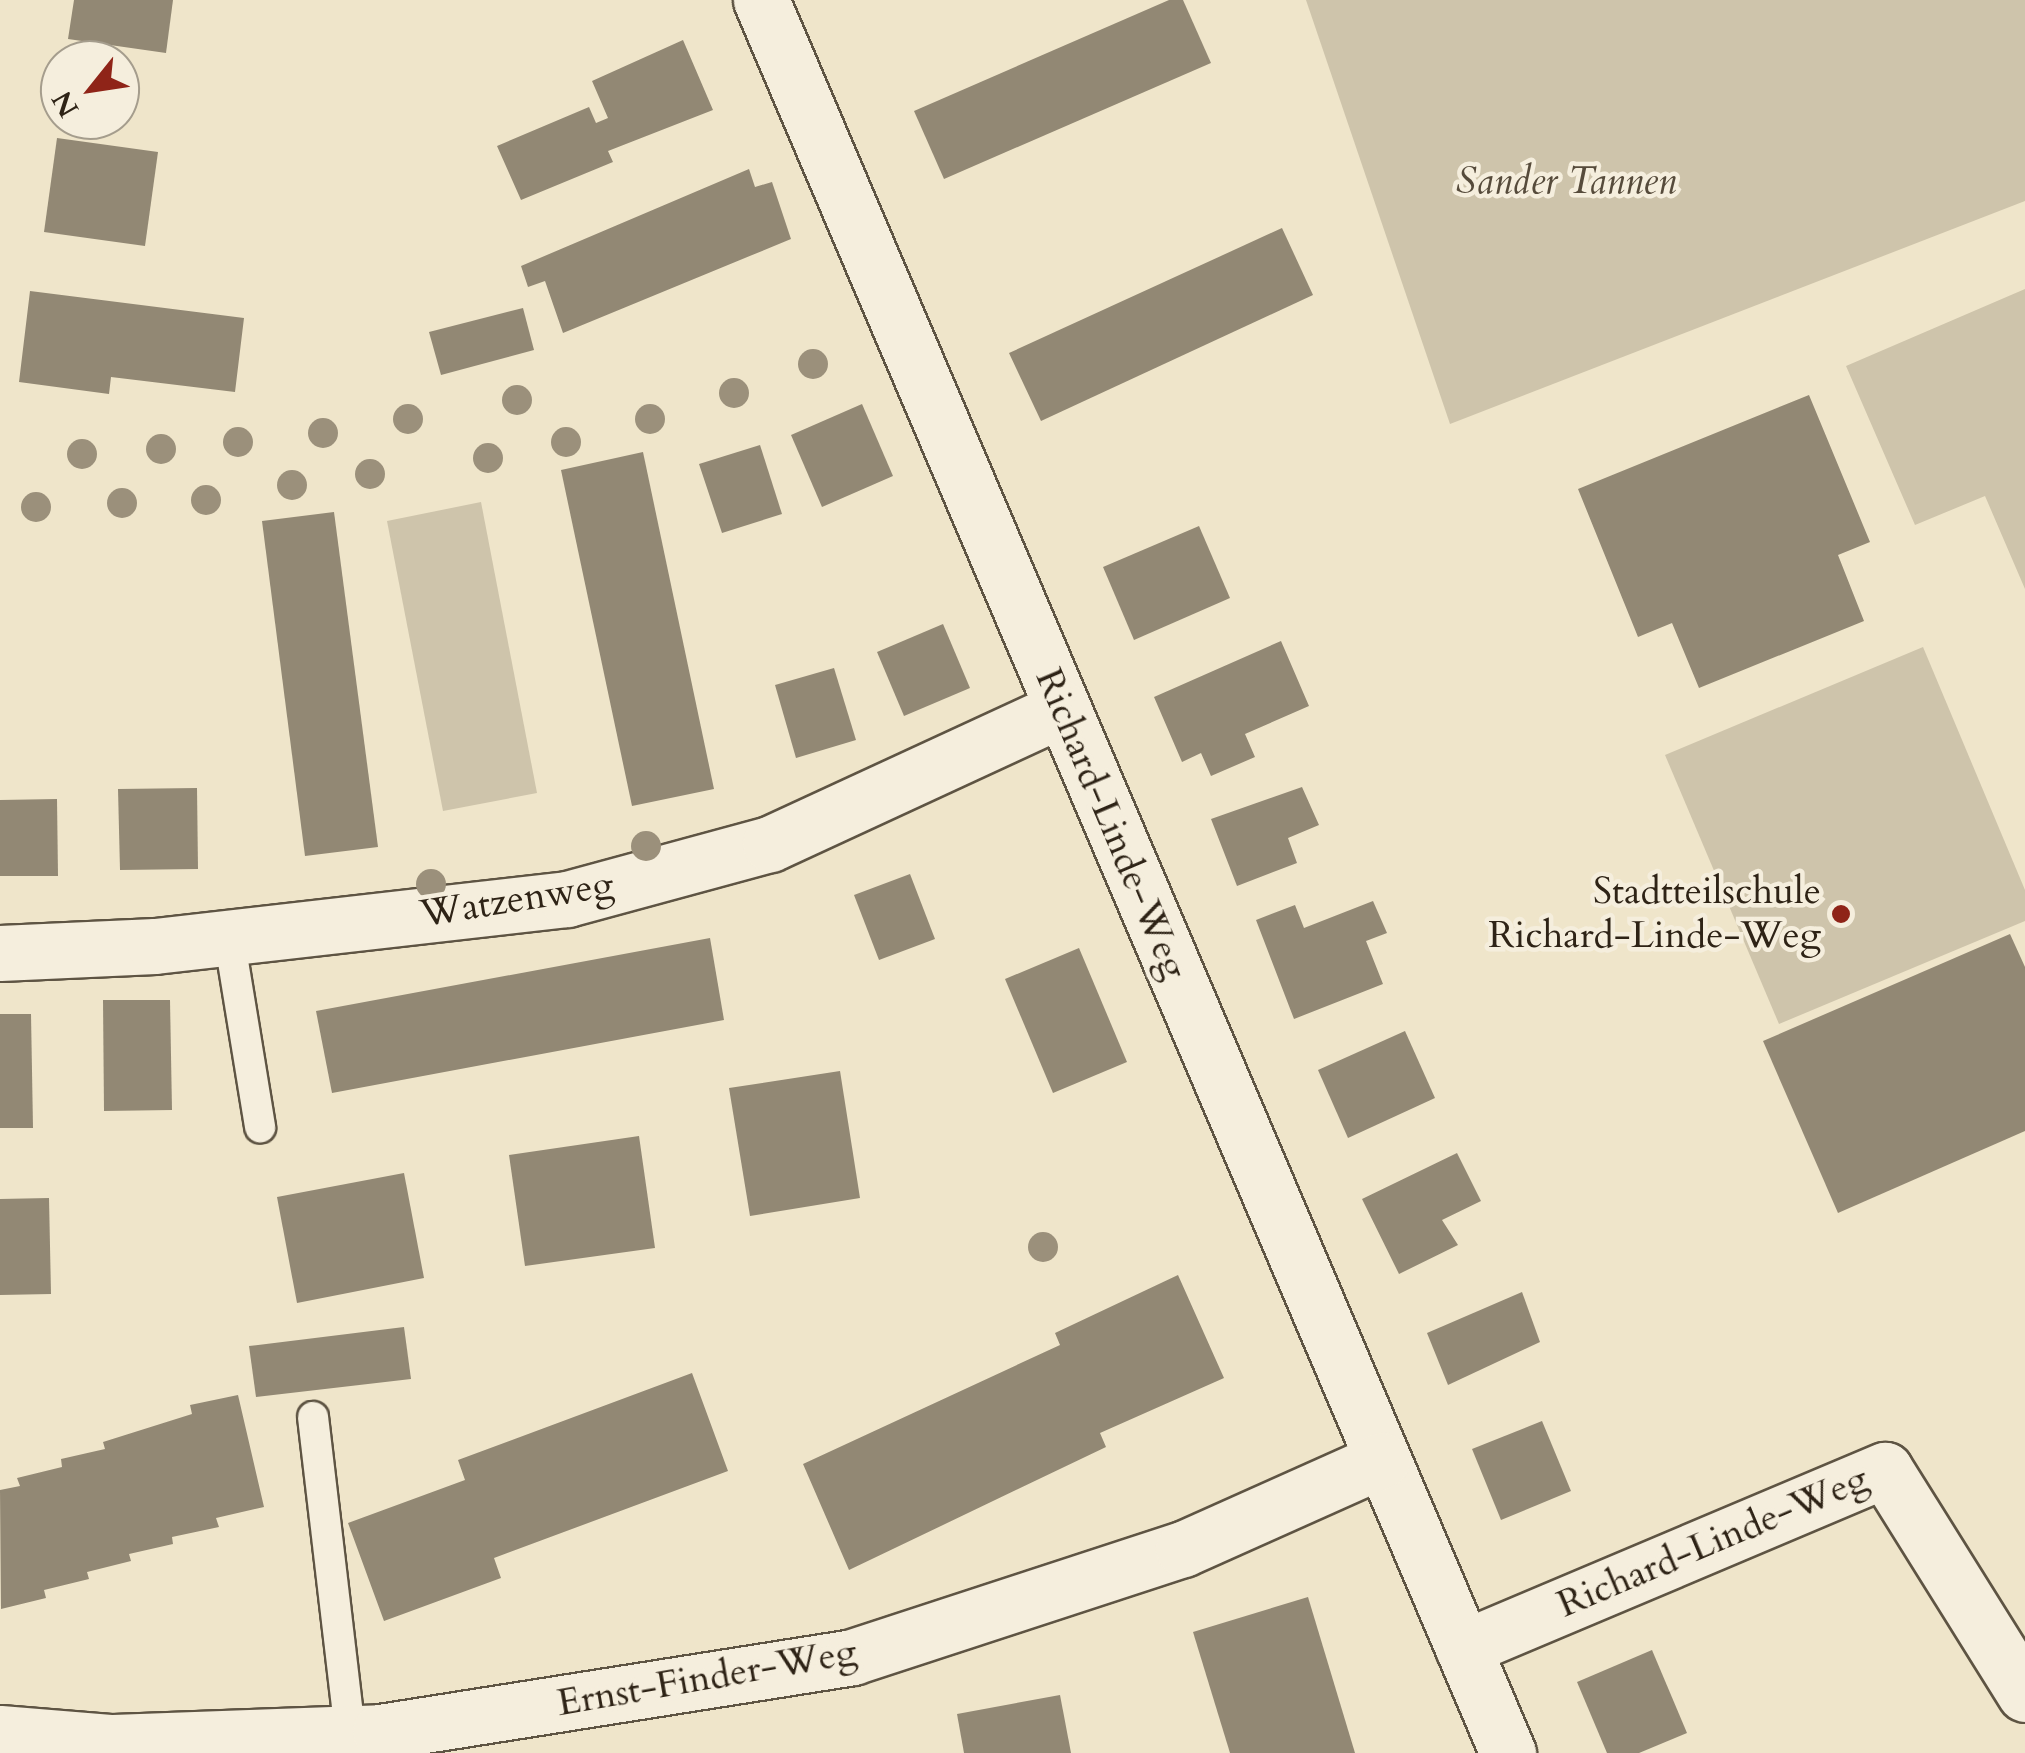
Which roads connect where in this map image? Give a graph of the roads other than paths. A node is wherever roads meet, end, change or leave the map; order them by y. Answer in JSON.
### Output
{"nodes":[{"id":1,"x":761,"y":0,"type":"edge"},
{"id":2,"x":1062,"y":709,"type":"junction"},
{"id":3,"x":229,"y":937,"type":"junction"},
{"id":4,"x":0,"y":953,"type":"edge"},
{"id":5,"x":260,"y":1126,"type":"dead end"},
{"id":6,"x":313,"y":1417,"type":"dead end"},
{"id":7,"x":1382,"y":1460,"type":"junction"},
{"id":8,"x":1463,"y":1648,"type":"junction"},
{"id":9,"x":2025,"y":1694,"type":"edge"},
{"id":10,"x":0,"y":1733,"type":"edge"},
{"id":11,"x":350,"y":1733,"type":"junction"},
{"id":12,"x":1508,"y":1753,"type":"edge"}],
"edges":[{"from":1,"to":2,"type":"street","name":"Richard-Linde-Weg"},
{"from":2,"to":3,"type":"street","name":"Watzenweg"},
{"from":2,"to":7,"type":"street","name":"Richard-Linde-Weg"},
{"from":3,"to":4,"type":"street","name":"Watzenweg"},
{"from":3,"to":5,"type":"lane"},
{"from":6,"to":11,"type":"lane"},
{"from":7,"to":8,"type":"street","name":"Richard-Linde-Weg"},
{"from":7,"to":11,"type":"street","name":"Ernst-Finder-Weg"},
{"from":8,"to":9,"type":"street","name":"Richard-Linde-Weg"},
{"from":8,"to":12,"type":"street","name":"Richard-Linde-Weg"},
{"from":10,"to":11,"type":"street","name":"Ernst-Finder-Weg"}]}
